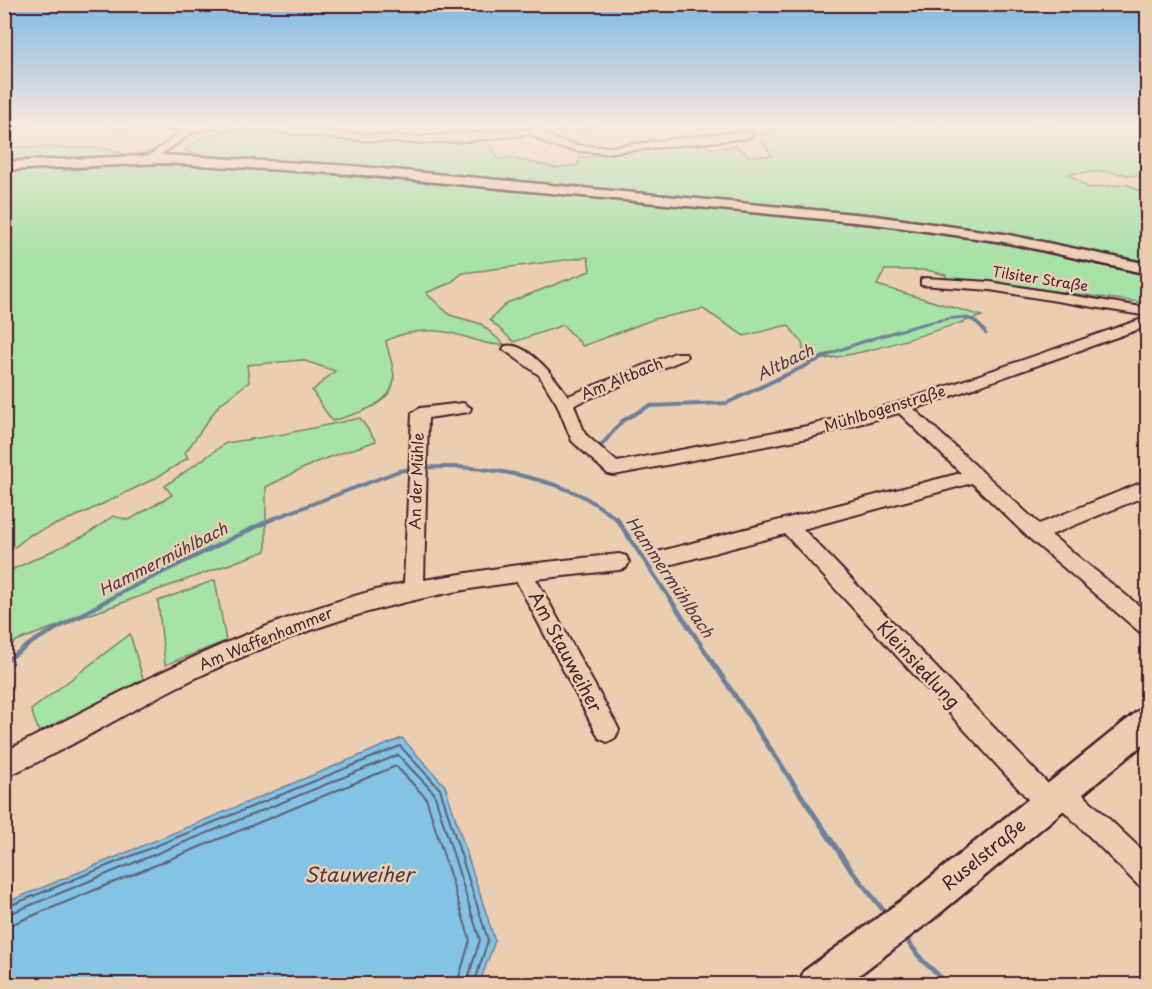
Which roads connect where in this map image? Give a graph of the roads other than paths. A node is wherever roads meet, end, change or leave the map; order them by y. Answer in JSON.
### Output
{"nodes":[{"id":1,"x":353,"y":171,"type":"edge"},
{"id":2,"x":1148,"y":268,"type":"edge"},
{"id":3,"x":926,"y":282,"type":"dead end"},
{"id":4,"x":1148,"y":312,"type":"edge"},
{"id":5,"x":1148,"y":321,"type":"edge"},
{"id":6,"x":510,"y":349,"type":"dead end"},
{"id":7,"x":680,"y":356,"type":"dead end"},
{"id":8,"x":565,"y":403,"type":"junction"},
{"id":9,"x":902,"y":407,"type":"junction"},
{"id":10,"x":463,"y":408,"type":"dead end"},
{"id":11,"x":974,"y":476,"type":"junction"},
{"id":12,"x":1148,"y":487,"type":"edge"},
{"id":13,"x":789,"y":526,"type":"junction"},
{"id":14,"x":1036,"y":533,"type":"junction"},
{"id":15,"x":665,"y":558,"type":"dead end"},
{"id":16,"x":619,"y":562,"type":"dead end"},
{"id":17,"x":523,"y":574,"type":"junction"},
{"id":18,"x":414,"y":591,"type":"junction"},
{"id":19,"x":1148,"y":626,"type":"edge"},
{"id":20,"x":1148,"y":721,"type":"edge"},
{"id":21,"x":607,"y":730,"type":"dead end"},
{"id":22,"x":4,"y":765,"type":"edge"},
{"id":23,"x":1054,"y":797,"type":"junction"},
{"id":24,"x":1148,"y":875,"type":"edge"},
{"id":25,"x":817,"y":984,"type":"edge"}],
"edges":[{"from":1,"to":2,"type":"main road"},
{"from":3,"to":4,"type":"street","name":"Tilsiter Straße"},
{"from":5,"to":9,"type":"street","name":"Mühlbogenstraße"},
{"from":6,"to":8,"type":"street"},
{"from":7,"to":8,"type":"street","name":"Am Altbach"},
{"from":8,"to":9,"type":"street","name":"Mühlbogenstraße"},
{"from":9,"to":11,"type":"street"},
{"from":10,"to":18,"type":"street","name":"An der Mühle"},
{"from":11,"to":13,"type":"street"},
{"from":11,"to":14,"type":"street"},
{"from":12,"to":14,"type":"street"},
{"from":13,"to":15,"type":"street"},
{"from":13,"to":23,"type":"street","name":"Kleinsiedlung"},
{"from":14,"to":19,"type":"street"},
{"from":16,"to":17,"type":"street","name":"Am Waffenhammer"},
{"from":17,"to":18,"type":"street","name":"Am Waffenhammer"},
{"from":17,"to":21,"type":"street","name":"Am Stauweiher"},
{"from":18,"to":22,"type":"street","name":"Am Waffenhammer"},
{"from":20,"to":23,"type":"main road","name":"Ruselstraße"},
{"from":23,"to":24,"type":"street","name":"Kleinsiedlung"},
{"from":23,"to":25,"type":"main road","name":"Ruselstraße"}]}
